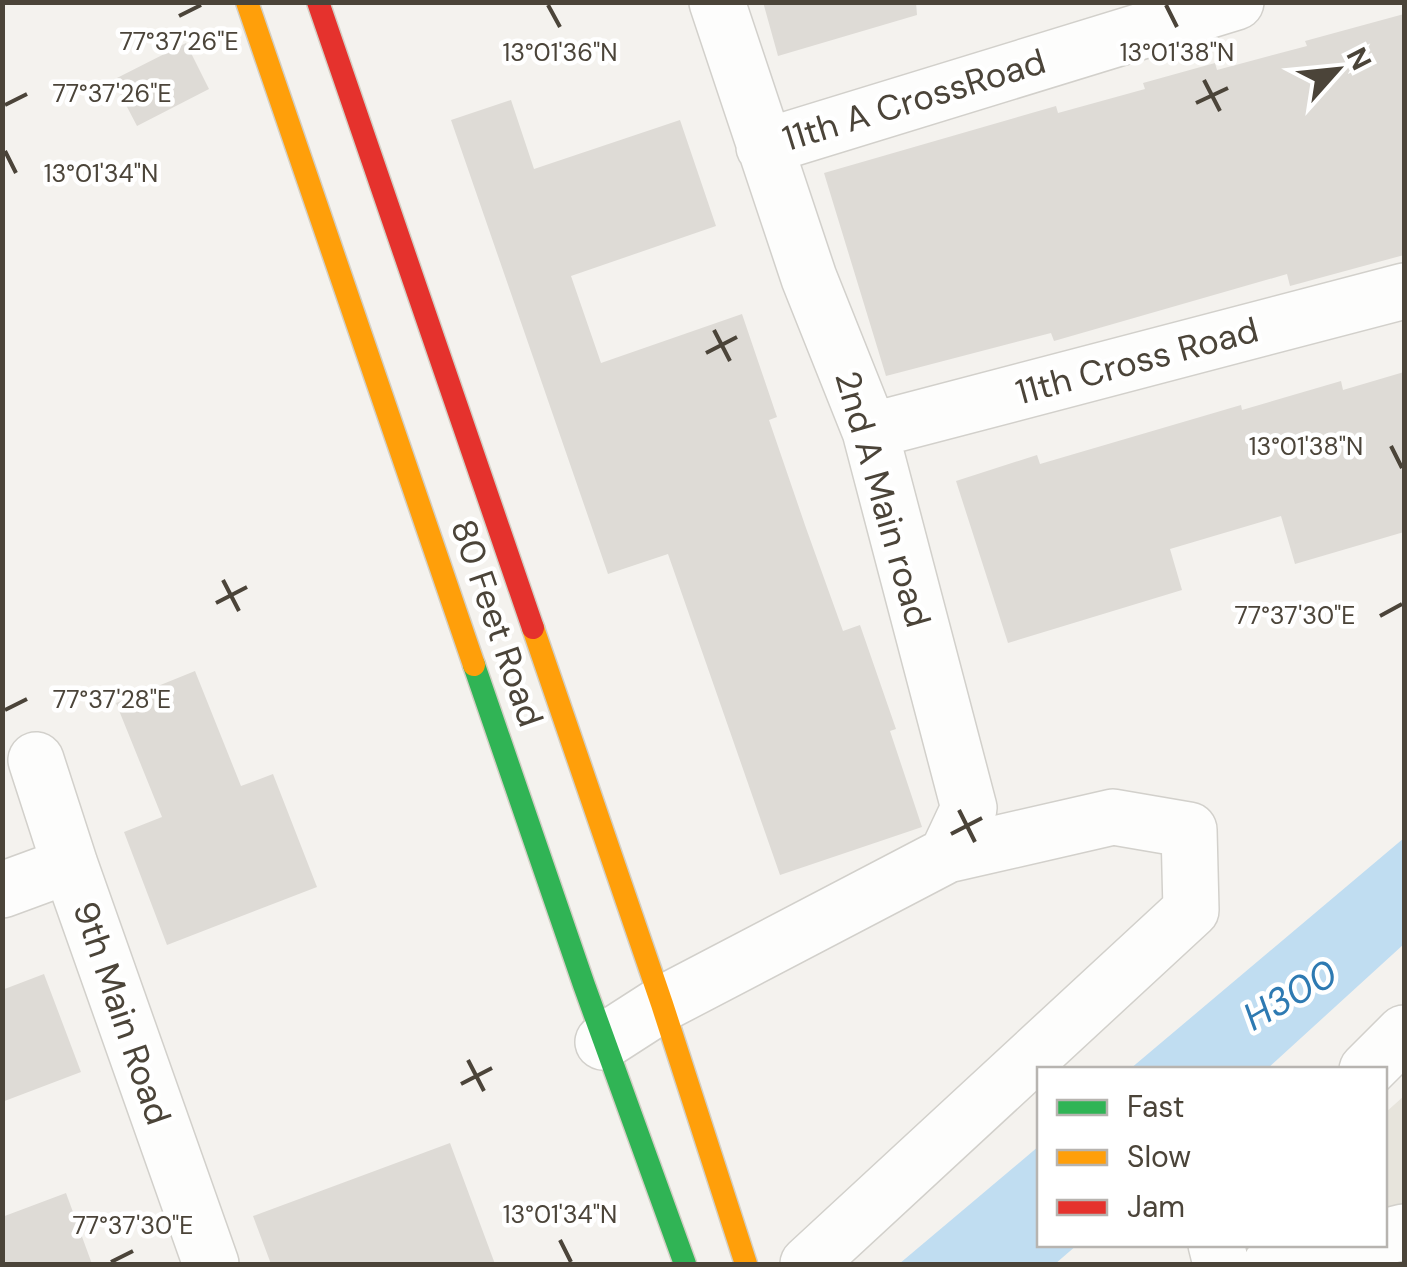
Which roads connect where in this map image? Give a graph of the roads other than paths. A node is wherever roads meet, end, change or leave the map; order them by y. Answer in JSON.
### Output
{"nodes":[{"id":1,"x":247,"y":2,"type":"edge"},
{"id":2,"x":318,"y":2,"type":"edge"},
{"id":3,"x":718,"y":2,"type":"edge"},
{"id":4,"x":1236,"y":2,"type":"edge"},
{"id":5,"x":764,"y":146,"type":"junction"},
{"id":6,"x":1404,"y":291,"type":"edge"},
{"id":7,"x":870,"y":432,"type":"junction"},
{"id":8,"x":36,"y":760,"type":"dead end"},
{"id":9,"x":947,"y":854,"type":"junction"},
{"id":10,"x":70,"y":866,"type":"junction"},
{"id":11,"x":2,"y":890,"type":"edge"},
{"id":12,"x":662,"y":1004,"type":"junction"},
{"id":13,"x":1404,"y":1033,"type":"edge"},
{"id":14,"x":603,"y":1042,"type":"junction"},
{"id":15,"x":1371,"y":1067,"type":"edge"},
{"id":16,"x":1342,"y":1247,"type":"edge"},
{"id":17,"x":211,"y":1264,"type":"edge"},
{"id":18,"x":684,"y":1264,"type":"edge"},
{"id":19,"x":746,"y":1264,"type":"edge"},
{"id":20,"x":808,"y":1264,"type":"edge"},
{"id":21,"x":1271,"y":1264,"type":"edge"}],
"edges":[{"from":1,"to":14,"type":"main road","name":"80 Feet Road"},
{"from":2,"to":12,"type":"main road","name":"80 Feet Road"},
{"from":3,"to":5,"type":"street","name":"2nd A Main road"},
{"from":4,"to":5,"type":"street","name":"11th A CrossRoad"},
{"from":5,"to":7,"type":"street","name":"2nd A Main road"},
{"from":6,"to":7,"type":"street","name":"11th Cross Road"},
{"from":7,"to":9,"type":"street","name":"2nd A Main road"},
{"from":8,"to":10,"type":"street","name":"9th Main Road"},
{"from":9,"to":12,"type":"street"},
{"from":9,"to":20,"type":"street"},
{"from":10,"to":11,"type":"street"},
{"from":10,"to":17,"type":"street","name":"9th Main Road"},
{"from":12,"to":14,"type":"street"},
{"from":12,"to":19,"type":"main road","name":"80 Feet Road"},
{"from":13,"to":15,"type":"street"},
{"from":14,"to":18,"type":"main road","name":"80 Feet Road"},
{"from":16,"to":21,"type":"street"}]}
